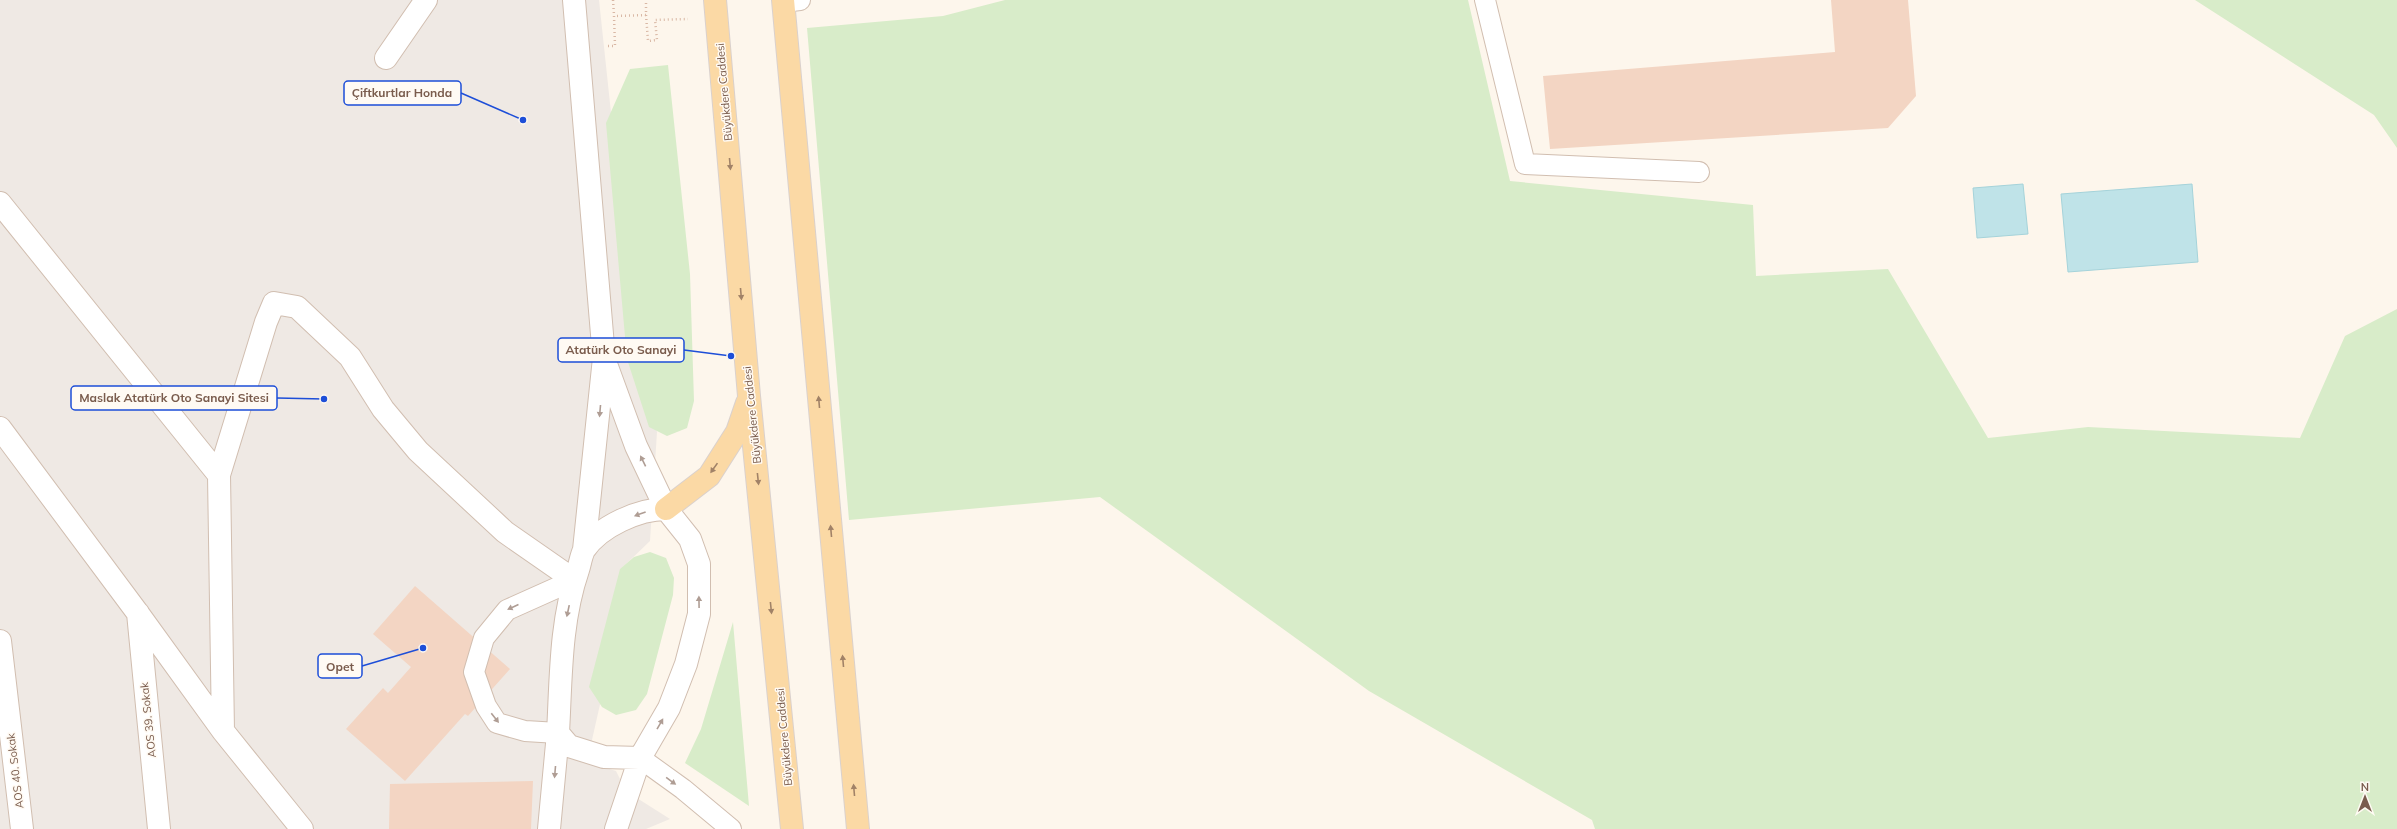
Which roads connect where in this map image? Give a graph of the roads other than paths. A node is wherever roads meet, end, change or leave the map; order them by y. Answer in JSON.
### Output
{"nodes":[{"id":1,"x":426,"y":0,"type":"edge"},
{"id":2,"x":574,"y":0,"type":"edge"},
{"id":3,"x":716,"y":0,"type":"edge"},
{"id":4,"x":1485,"y":0,"type":"edge"},
{"id":5,"x":788,"y":1,"type":"edge"},
{"id":6,"x":386,"y":58,"type":"dead end"},
{"id":7,"x":1699,"y":172,"type":"dead end"},
{"id":8,"x":0,"y":203,"type":"edge"},
{"id":9,"x":604,"y":358,"type":"junction"},
{"id":10,"x":750,"y":396,"type":"junction"},
{"id":11,"x":0,"y":428,"type":"edge"},
{"id":12,"x":219,"y":475,"type":"junction"},
{"id":13,"x":666,"y":509,"type":"junction"},
{"id":14,"x":584,"y":550,"type":"junction"},
{"id":15,"x":574,"y":580,"type":"junction"},
{"id":16,"x":137,"y":612,"type":"junction"},
{"id":17,"x":0,"y":641,"type":"edge"},
{"id":18,"x":223,"y":731,"type":"junction"},
{"id":19,"x":558,"y":733,"type":"junction"},
{"id":20,"x":640,"y":758,"type":"junction"},
{"id":21,"x":22,"y":829,"type":"edge"},
{"id":22,"x":159,"y":829,"type":"edge"},
{"id":23,"x":302,"y":829,"type":"edge"},
{"id":24,"x":549,"y":829,"type":"edge"},
{"id":25,"x":616,"y":829,"type":"edge"},
{"id":26,"x":731,"y":829,"type":"edge"},
{"id":27,"x":792,"y":829,"type":"edge"},
{"id":28,"x":858,"y":829,"type":"edge"}],
"edges":[{"from":1,"to":6,"type":"street"},
{"from":2,"to":9,"type":"street"},
{"from":3,"to":10,"type":"main road","name":"Büyükdere Caddesi","one_way":true},
{"from":4,"to":7,"type":"lane"},
{"from":28,"to":5,"type":"main road","one_way":true},
{"from":8,"to":12,"type":"street"},
{"from":13,"to":9,"type":"street","one_way":true},
{"from":9,"to":14,"type":"street","one_way":true},
{"from":10,"to":13,"type":"main road","one_way":true},
{"from":10,"to":27,"type":"main road","name":"Büyükdere Caddesi","one_way":true},
{"from":11,"to":16,"type":"street"},
{"from":12,"to":15,"type":"street"},
{"from":12,"to":18,"type":"street"},
{"from":13,"to":14,"type":"street","one_way":true},
{"from":20,"to":13,"type":"street","one_way":true},
{"from":14,"to":15,"type":"street"},
{"from":15,"to":19,"type":"street","one_way":true},
{"from":15,"to":19,"type":"lane","one_way":true},
{"from":16,"to":18,"type":"street"},
{"from":16,"to":22,"type":"street","name":"AOS 39. Sokak"},
{"from":17,"to":21,"type":"street","name":"AOS 40. Sokak"},
{"from":18,"to":23,"type":"street"},
{"from":19,"to":20,"type":"street"},
{"from":19,"to":24,"type":"street","one_way":true},
{"from":20,"to":25,"type":"street"},
{"from":20,"to":26,"type":"lane","one_way":true}]}
